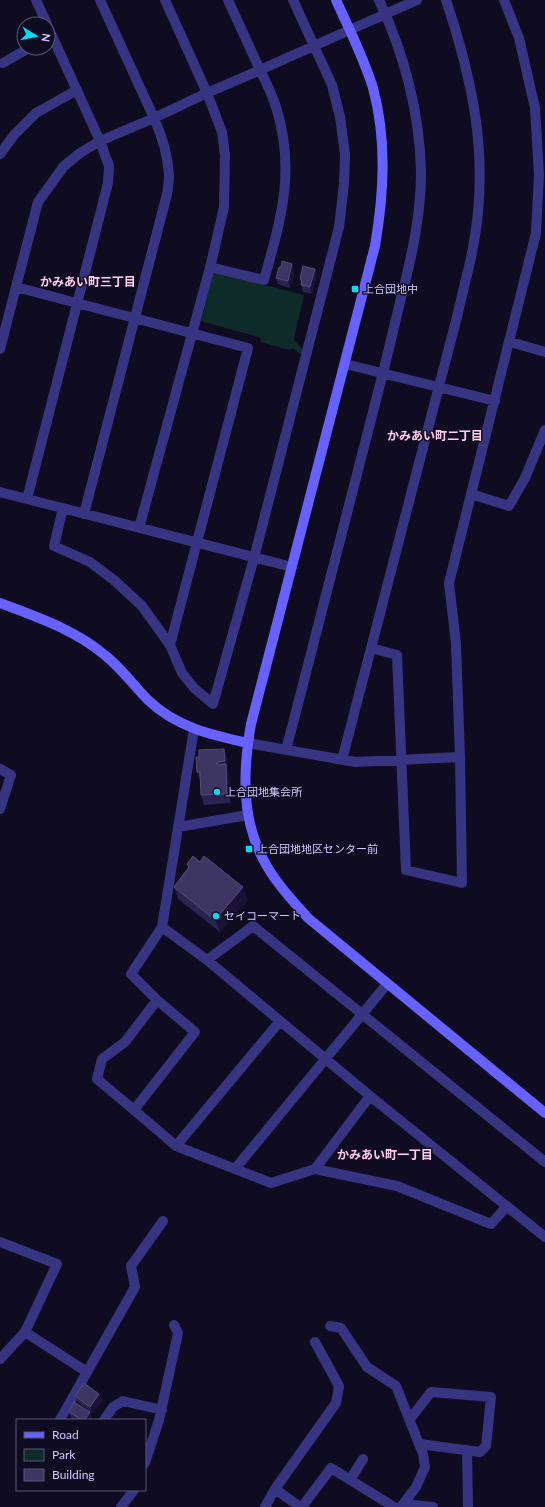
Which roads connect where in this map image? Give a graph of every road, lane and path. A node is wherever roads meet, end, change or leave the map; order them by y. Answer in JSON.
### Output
{"nodes":[{"id":1,"x":36,"y":0,"type":"edge"},
{"id":2,"x":100,"y":0,"type":"edge"},
{"id":3,"x":164,"y":0,"type":"edge"},
{"id":4,"x":228,"y":0,"type":"edge"},
{"id":5,"x":293,"y":0,"type":"edge"},
{"id":6,"x":336,"y":0,"type":"edge"},
{"id":7,"x":379,"y":0,"type":"edge"},
{"id":8,"x":418,"y":0,"type":"edge"},
{"id":9,"x":446,"y":0,"type":"edge"},
{"id":10,"x":504,"y":0,"type":"edge"},
{"id":11,"x":386,"y":14,"type":"junction"},
{"id":12,"x":43,"y":16,"type":"edge"},
{"id":13,"x":350,"y":30,"type":"junction"},
{"id":14,"x":315,"y":46,"type":"junction"},
{"id":15,"x":56,"y":50,"type":"edge"},
{"id":16,"x":16,"y":54,"type":"edge"},
{"id":17,"x":1,"y":62,"type":"edge"},
{"id":18,"x":260,"y":70,"type":"junction"},
{"id":19,"x":77,"y":90,"type":"junction"},
{"id":20,"x":207,"y":93,"type":"junction"},
{"id":21,"x":540,"y":108,"type":"edge"},
{"id":22,"x":154,"y":118,"type":"junction"},
{"id":23,"x":100,"y":141,"type":"junction"},
{"id":24,"x":0,"y":154,"type":"edge"},
{"id":25,"x":210,"y":267,"type":"junction"},
{"id":26,"x":16,"y":287,"type":"junction"},
{"id":27,"x":77,"y":303,"type":"junction"},
{"id":28,"x":135,"y":318,"type":"junction"},
{"id":29,"x":192,"y":333,"type":"junction"},
{"id":30,"x":510,"y":342,"type":"junction"},
{"id":31,"x":0,"y":350,"type":"edge"},
{"id":32,"x":545,"y":352,"type":"edge"},
{"id":33,"x":345,"y":364,"type":"junction"},
{"id":34,"x":383,"y":374,"type":"junction"},
{"id":35,"x":439,"y":388,"type":"junction"},
{"id":36,"x":495,"y":401,"type":"junction"},
{"id":37,"x":545,"y":430,"type":"edge"},
{"id":38,"x":0,"y":492,"type":"edge"},
{"id":39,"x":471,"y":494,"type":"junction"},
{"id":40,"x":27,"y":499,"type":"junction"},
{"id":41,"x":63,"y":508,"type":"junction"},
{"id":42,"x":84,"y":514,"type":"junction"},
{"id":43,"x":139,"y":528,"type":"junction"},
{"id":44,"x":198,"y":543,"type":"junction"},
{"id":45,"x":254,"y":558,"type":"junction"},
{"id":46,"x":292,"y":567,"type":"junction"},
{"id":47,"x":0,"y":603,"type":"edge"},
{"id":48,"x":170,"y":645,"type":"junction"},
{"id":49,"x":371,"y":648,"type":"junction"},
{"id":50,"x":194,"y":729,"type":"junction"},
{"id":51,"x":248,"y":743,"type":"junction"},
{"id":52,"x":286,"y":750,"type":"junction"},
{"id":53,"x":460,"y":757,"type":"junction"},
{"id":54,"x":342,"y":760,"type":"junction"},
{"id":55,"x":402,"y":760,"type":"junction"},
{"id":56,"x":0,"y":769,"type":"edge"},
{"id":57,"x":0,"y":809,"type":"edge"},
{"id":58,"x":248,"y":815,"type":"junction"},
{"id":59,"x":178,"y":827,"type":"junction"},
{"id":60,"x":162,"y":926,"type":"junction"},
{"id":61,"x":207,"y":960,"type":"junction"},
{"id":62,"x":387,"y":984,"type":"junction"},
{"id":63,"x":157,"y":1000,"type":"junction"},
{"id":64,"x":363,"y":1014,"type":"junction"},
{"id":65,"x":280,"y":1021,"type":"junction"},
{"id":66,"x":325,"y":1059,"type":"junction"},
{"id":67,"x":370,"y":1096,"type":"junction"},
{"id":68,"x":134,"y":1110,"type":"junction"},
{"id":69,"x":545,"y":1113,"type":"edge"},
{"id":70,"x":176,"y":1146,"type":"junction"},
{"id":71,"x":545,"y":1162,"type":"edge"},
{"id":72,"x":235,"y":1169,"type":"junction"},
{"id":73,"x":315,"y":1169,"type":"junction"},
{"id":74,"x":507,"y":1206,"type":"junction"},
{"id":75,"x":163,"y":1221,"type":"dead end"},
{"id":76,"x":545,"y":1238,"type":"edge"},
{"id":77,"x":0,"y":1242,"type":"edge"},
{"id":78,"x":174,"y":1325,"type":"dead end"},
{"id":79,"x":330,"y":1326,"type":"dead end"},
{"id":80,"x":25,"y":1332,"type":"junction"},
{"id":81,"x":315,"y":1342,"type":"dead end"},
{"id":82,"x":0,"y":1359,"type":"edge"},
{"id":83,"x":87,"y":1372,"type":"junction"},
{"id":84,"x":162,"y":1410,"type":"junction"},
{"id":85,"x":61,"y":1419,"type":"edge"},
{"id":86,"x":105,"y":1419,"type":"edge"},
{"id":87,"x":410,"y":1419,"type":"junction"},
{"id":88,"x":420,"y":1444,"type":"junction"},
{"id":89,"x":468,"y":1450,"type":"junction"},
{"id":90,"x":146,"y":1460,"type":"edge"},
{"id":91,"x":363,"y":1460,"type":"dead end"},
{"id":92,"x":350,"y":1480,"type":"junction"},
{"id":93,"x":275,"y":1489,"type":"junction"},
{"id":94,"x":133,"y":1491,"type":"edge"},
{"id":95,"x":399,"y":1506,"type":"edge"},
{"id":96,"x":121,"y":1507,"type":"edge"},
{"id":97,"x":265,"y":1507,"type":"edge"},
{"id":98,"x":301,"y":1507,"type":"edge"},
{"id":99,"x":433,"y":1507,"type":"edge"},
{"id":100,"x":468,"y":1507,"type":"edge"}],
"edges":[{"from":1,"to":12,"type":"street"},
{"from":2,"to":22,"type":"street"},
{"from":3,"to":20,"type":"street"},
{"from":4,"to":18,"type":"street"},
{"from":5,"to":14,"type":"street"},
{"from":6,"to":13,"type":"street"},
{"from":7,"to":11,"type":"street"},
{"from":8,"to":11,"type":"street"},
{"from":9,"to":35,"type":"street"},
{"from":10,"to":21,"type":"street"},
{"from":11,"to":13,"type":"street"},
{"from":11,"to":34,"type":"street"},
{"from":13,"to":14,"type":"street"},
{"from":13,"to":33,"type":"street"},
{"from":14,"to":18,"type":"street"},
{"from":14,"to":45,"type":"street"},
{"from":15,"to":19,"type":"street"},
{"from":16,"to":17,"type":"street"},
{"from":18,"to":20,"type":"street"},
{"from":18,"to":25,"type":"street"},
{"from":19,"to":23,"type":"street"},
{"from":19,"to":24,"type":"street"},
{"from":20,"to":22,"type":"street"},
{"from":20,"to":25,"type":"street"},
{"from":21,"to":30,"type":"street"},
{"from":22,"to":23,"type":"street"},
{"from":22,"to":28,"type":"street"},
{"from":23,"to":26,"type":"street"},
{"from":23,"to":27,"type":"street"},
{"from":25,"to":29,"type":"street"},
{"from":26,"to":27,"type":"street"},
{"from":26,"to":31,"type":"street"},
{"from":27,"to":28,"type":"street"},
{"from":27,"to":40,"type":"street"},
{"from":28,"to":29,"type":"street"},
{"from":28,"to":42,"type":"street"},
{"from":29,"to":43,"type":"street"},
{"from":29,"to":44,"type":"street"},
{"from":30,"to":32,"type":"street"},
{"from":30,"to":36,"type":"street"},
{"from":33,"to":34,"type":"street"},
{"from":33,"to":46,"type":"street"},
{"from":34,"to":35,"type":"street"},
{"from":34,"to":52,"type":"street"},
{"from":35,"to":36,"type":"street"},
{"from":35,"to":49,"type":"street"},
{"from":36,"to":39,"type":"street"},
{"from":37,"to":39,"type":"street"},
{"from":38,"to":40,"type":"street"},
{"from":39,"to":53,"type":"street"},
{"from":40,"to":41,"type":"street"},
{"from":41,"to":42,"type":"street"},
{"from":41,"to":48,"type":"street"},
{"from":42,"to":43,"type":"street"},
{"from":43,"to":44,"type":"street"},
{"from":44,"to":45,"type":"street"},
{"from":44,"to":48,"type":"street"},
{"from":45,"to":46,"type":"street"},
{"from":45,"to":48,"type":"street"},
{"from":46,"to":51,"type":"street"},
{"from":47,"to":50,"type":"street"},
{"from":49,"to":54,"type":"street"},
{"from":49,"to":55,"type":"street"},
{"from":50,"to":51,"type":"street"},
{"from":50,"to":59,"type":"street"},
{"from":51,"to":52,"type":"street"},
{"from":51,"to":58,"type":"street"},
{"from":52,"to":54,"type":"street"},
{"from":53,"to":55,"type":"street"},
{"from":53,"to":55,"type":"street"},
{"from":54,"to":55,"type":"street"},
{"from":56,"to":57,"type":"street"},
{"from":58,"to":59,"type":"street"},
{"from":58,"to":62,"type":"street"},
{"from":59,"to":60,"type":"street"},
{"from":60,"to":61,"type":"street"},
{"from":60,"to":63,"type":"street"},
{"from":61,"to":64,"type":"street"},
{"from":61,"to":65,"type":"street"},
{"from":62,"to":64,"type":"street"},
{"from":62,"to":69,"type":"street"},
{"from":63,"to":68,"type":"street"},
{"from":63,"to":68,"type":"street"},
{"from":64,"to":66,"type":"street"},
{"from":64,"to":71,"type":"street"},
{"from":65,"to":66,"type":"street"},
{"from":65,"to":70,"type":"street"},
{"from":66,"to":67,"type":"street"},
{"from":66,"to":72,"type":"street"},
{"from":67,"to":73,"type":"street"},
{"from":67,"to":74,"type":"street"},
{"from":68,"to":70,"type":"street"},
{"from":70,"to":72,"type":"street"},
{"from":72,"to":73,"type":"street"},
{"from":73,"to":74,"type":"street"},
{"from":74,"to":76,"type":"street"},
{"from":75,"to":83,"type":"street"},
{"from":77,"to":80,"type":"street"},
{"from":78,"to":84,"type":"street"},
{"from":79,"to":87,"type":"street"},
{"from":80,"to":82,"type":"street"},
{"from":80,"to":83,"type":"street"},
{"from":81,"to":93,"type":"street"},
{"from":83,"to":85,"type":"street"},
{"from":84,"to":86,"type":"street"},
{"from":84,"to":90,"type":"street"},
{"from":87,"to":88,"type":"street"},
{"from":87,"to":89,"type":"street"},
{"from":88,"to":89,"type":"street"},
{"from":88,"to":95,"type":"street"},
{"from":89,"to":100,"type":"street"},
{"from":91,"to":92,"type":"street"},
{"from":92,"to":95,"type":"street"},
{"from":92,"to":98,"type":"street"},
{"from":93,"to":97,"type":"street"},
{"from":93,"to":98,"type":"street"},
{"from":94,"to":96,"type":"street"},
{"from":95,"to":99,"type":"street"}]}
